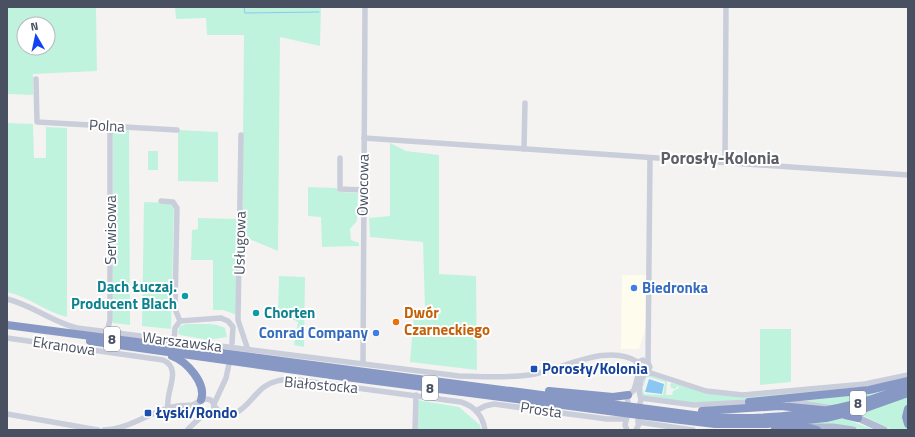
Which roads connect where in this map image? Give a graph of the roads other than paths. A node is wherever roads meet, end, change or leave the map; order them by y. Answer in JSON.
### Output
{"nodes":[{"id":1,"x":365,"y":7,"type":"edge"},
{"id":2,"x":726,"y":7,"type":"edge"},
{"id":3,"x":36,"y":79,"type":"dead end"},
{"id":4,"x":525,"y":103,"type":"dead end"},
{"id":5,"x":110,"y":126,"type":"junction"},
{"id":6,"x":177,"y":130,"type":"dead end"},
{"id":7,"x":241,"y":135,"type":"dead end"},
{"id":8,"x":364,"y":138,"type":"junction"},
{"id":9,"x":524,"y":149,"type":"junction"},
{"id":10,"x":340,"y":158,"type":"dead end"},
{"id":11,"x":650,"y":158,"type":"junction"},
{"id":12,"x":726,"y":162,"type":"junction"},
{"id":13,"x":908,"y":175,"type":"edge"},
{"id":14,"x":363,"y":190,"type":"junction"},
{"id":15,"x":161,"y":201,"type":"dead end"},
{"id":16,"x":7,"y":299,"type":"edge"},
{"id":17,"x":180,"y":321,"type":"junction"},
{"id":18,"x":7,"y":325,"type":"edge"},
{"id":19,"x":50,"y":331,"type":"junction"},
{"id":20,"x":107,"y":332,"type":"junction"},
{"id":21,"x":7,"y":338,"type":"edge"},
{"id":22,"x":174,"y":341,"type":"junction"},
{"id":23,"x":232,"y":343,"type":"dead end"},
{"id":24,"x":248,"y":350,"type":"junction"},
{"id":25,"x":158,"y":352,"type":"junction"},
{"id":26,"x":363,"y":363,"type":"junction"},
{"id":27,"x":229,"y":364,"type":"dead end"},
{"id":28,"x":643,"y":367,"type":"junction"},
{"id":29,"x":908,"y":375,"type":"edge"},
{"id":30,"x":908,"y":381,"type":"edge"},
{"id":31,"x":223,"y":386,"type":"junction"},
{"id":32,"x":908,"y":386,"type":"edge"},
{"id":33,"x":497,"y":390,"type":"junction"},
{"id":34,"x":908,"y":393,"type":"edge"},
{"id":35,"x":256,"y":394,"type":"junction"},
{"id":36,"x":630,"y":394,"type":"junction"},
{"id":37,"x":416,"y":395,"type":"junction"},
{"id":38,"x":640,"y":396,"type":"junction"},
{"id":39,"x":202,"y":400,"type":"junction"},
{"id":40,"x":749,"y":402,"type":"junction"},
{"id":41,"x":186,"y":405,"type":"junction"},
{"id":42,"x":214,"y":405,"type":"junction"},
{"id":43,"x":168,"y":408,"type":"junction"},
{"id":44,"x":619,"y":409,"type":"junction"},
{"id":45,"x":908,"y":409,"type":"edge"},
{"id":46,"x":197,"y":410,"type":"junction"},
{"id":47,"x":661,"y":410,"type":"junction"},
{"id":48,"x":476,"y":411,"type":"junction"},
{"id":49,"x":648,"y":413,"type":"junction"},
{"id":50,"x":7,"y":414,"type":"edge"},
{"id":51,"x":209,"y":415,"type":"junction"},
{"id":52,"x":858,"y":418,"type":"junction"},
{"id":53,"x":607,"y":419,"type":"junction"},
{"id":54,"x":626,"y":419,"type":"junction"},
{"id":55,"x":681,"y":421,"type":"junction"},
{"id":56,"x":908,"y":424,"type":"edge"},
{"id":57,"x":637,"y":427,"type":"edge"},
{"id":58,"x":806,"y":427,"type":"junction"},
{"id":59,"x":626,"y":428,"type":"edge"},
{"id":60,"x":188,"y":429,"type":"edge"},
{"id":61,"x":98,"y":430,"type":"edge"},
{"id":62,"x":104,"y":430,"type":"edge"},
{"id":63,"x":415,"y":430,"type":"edge"},
{"id":64,"x":485,"y":430,"type":"edge"},
{"id":65,"x":693,"y":430,"type":"edge"},
{"id":66,"x":817,"y":430,"type":"edge"},
{"id":67,"x":853,"y":430,"type":"edge"},
{"id":68,"x":884,"y":430,"type":"edge"}],
"edges":[{"from":1,"to":8,"type":"street","name":"Owocowa"},
{"from":2,"to":12,"type":"street"},
{"from":3,"to":5,"type":"street","name":"Polna"},
{"from":4,"to":9,"type":"street"},
{"from":5,"to":6,"type":"street","name":"Polna"},
{"from":5,"to":20,"type":"street","name":"Serwisowa"},
{"from":7,"to":24,"type":"street","name":"Usługowa"},
{"from":8,"to":9,"type":"street"},
{"from":8,"to":14,"type":"street","name":"Owocowa"},
{"from":9,"to":11,"type":"street"},
{"from":10,"to":14,"type":"street"},
{"from":11,"to":12,"type":"street"},
{"from":11,"to":28,"type":"street"},
{"from":12,"to":13,"type":"street"},
{"from":14,"to":26,"type":"street","name":"Owocowa"},
{"from":15,"to":17,"type":"street"},
{"from":16,"to":20,"type":"street","name":"Warszawska"},
{"from":17,"to":22,"type":"street"},
{"from":17,"to":23,"type":"street"},
{"from":18,"to":19,"type":"highway","number":"8"},
{"from":19,"to":25,"type":"highway","number":"8"},
{"from":19,"to":33,"type":"highway","number":"8"},
{"from":20,"to":22,"type":"street","name":"Warszawska"},
{"from":21,"to":43,"type":"street","name":"Ekranowa"},
{"from":22,"to":24,"type":"street","name":"Warszawska"},
{"from":24,"to":26,"type":"street","name":"Warszawska"},
{"from":25,"to":39,"type":"highway"},
{"from":25,"to":44,"type":"highway","number":"8"},
{"from":26,"to":28,"type":"street","name":"Warszawska"},
{"from":27,"to":31,"type":"street"},
{"from":28,"to":29,"type":"street","name":"Warszawska"},
{"from":28,"to":36,"type":"street"},
{"from":28,"to":38,"type":"street"},
{"from":30,"to":40,"type":"highway"},
{"from":31,"to":39,"type":"street"},
{"from":31,"to":42,"type":"street"},
{"from":32,"to":47,"type":"highway","number":"8"},
{"from":33,"to":36,"type":"highway"},
{"from":33,"to":44,"type":"highway","number":"8"},
{"from":34,"to":55,"type":"highway","number":"8"},
{"from":35,"to":37,"type":"street","name":"Białostocka"},
{"from":35,"to":42,"type":"street","name":"Białostocka"},
{"from":35,"to":51,"type":"street","name":"Białostocka"},
{"from":36,"to":38,"type":"street"},
{"from":36,"to":54,"type":"street"},
{"from":37,"to":48,"type":"street","name":"Białostocka"},
{"from":37,"to":63,"type":"street"},
{"from":38,"to":40,"type":"street"},
{"from":38,"to":57,"type":"street"},
{"from":39,"to":41,"type":"street"},
{"from":39,"to":42,"type":"street","name":"Białostocka"},
{"from":39,"to":46,"type":"street"},
{"from":40,"to":52,"type":"street"},
{"from":41,"to":43,"type":"street"},
{"from":41,"to":46,"type":"street"},
{"from":42,"to":51,"type":"street"},
{"from":43,"to":62,"type":"street"},
{"from":44,"to":49,"type":"highway","number":"8"},
{"from":45,"to":56,"type":"highway"},
{"from":46,"to":51,"type":"street"},
{"from":46,"to":60,"type":"street"},
{"from":47,"to":49,"type":"highway","number":"8"},
{"from":47,"to":52,"type":"highway"},
{"from":48,"to":53,"type":"street","name":"Prosta"},
{"from":48,"to":64,"type":"street"},
{"from":49,"to":55,"type":"highway","number":"8"},
{"from":50,"to":61,"type":"street"},
{"from":51,"to":60,"type":"street"},
{"from":52,"to":68,"type":"main road"},
{"from":53,"to":54,"type":"street","name":"Prosta"},
{"from":53,"to":59,"type":"street","name":"Prosta"},
{"from":54,"to":59,"type":"street"},
{"from":55,"to":58,"type":"highway"},
{"from":57,"to":65,"type":"street"},
{"from":58,"to":66,"type":"highway"},
{"from":58,"to":67,"type":"main road"}]}
